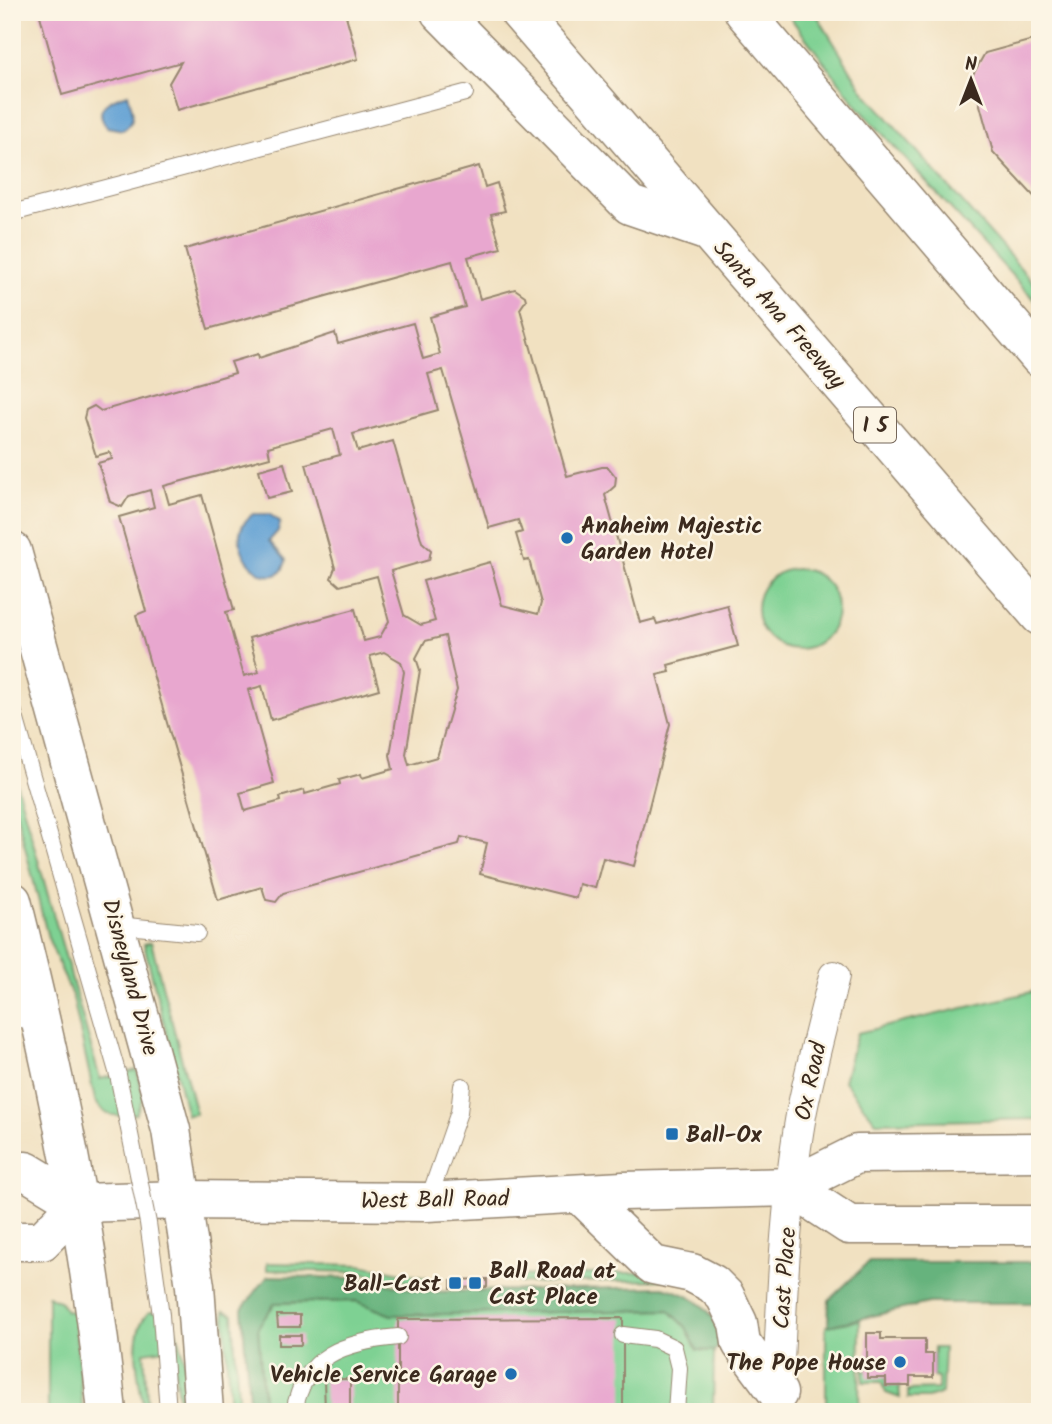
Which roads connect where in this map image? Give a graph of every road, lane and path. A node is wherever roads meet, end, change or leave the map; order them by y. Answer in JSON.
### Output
{"nodes":[{"id":1,"x":440,"y":12,"type":"edge"},
{"id":2,"x":519,"y":12,"type":"edge"},
{"id":3,"x":744,"y":12,"type":"edge"},
{"id":4,"x":465,"y":93,"type":"dead end"},
{"id":5,"x":12,"y":213,"type":"edge"},
{"id":6,"x":711,"y":233,"type":"junction"},
{"id":7,"x":1040,"y":358,"type":"edge"},
{"id":8,"x":12,"y":551,"type":"edge"},
{"id":9,"x":1040,"y":617,"type":"edge"},
{"id":10,"x":12,"y":706,"type":"edge"},
{"id":11,"x":12,"y":901,"type":"edge"},
{"id":12,"x":117,"y":925,"type":"junction"},
{"id":13,"x":197,"y":933,"type":"dead end"},
{"id":14,"x":17,"y":941,"type":"edge"},
{"id":15,"x":834,"y":976,"type":"dead end"},
{"id":16,"x":25,"y":1018,"type":"edge"},
{"id":17,"x":463,"y":1086,"type":"dead end"},
{"id":18,"x":1040,"y":1152,"type":"edge"},
{"id":19,"x":12,"y":1171,"type":"edge"},
{"id":20,"x":791,"y":1187,"type":"junction"},
{"id":21,"x":580,"y":1194,"type":"junction"},
{"id":22,"x":183,"y":1200,"type":"junction"},
{"id":23,"x":427,"y":1202,"type":"junction"},
{"id":24,"x":79,"y":1203,"type":"junction"},
{"id":25,"x":1040,"y":1225,"type":"edge"},
{"id":26,"x":12,"y":1241,"type":"edge"},
{"id":27,"x":623,"y":1335,"type":"dead end"},
{"id":28,"x":398,"y":1337,"type":"dead end"},
{"id":29,"x":777,"y":1402,"type":"edge"},
{"id":30,"x":107,"y":1412,"type":"edge"},
{"id":31,"x":168,"y":1412,"type":"edge"},
{"id":32,"x":204,"y":1412,"type":"edge"},
{"id":33,"x":294,"y":1412,"type":"edge"},
{"id":34,"x":677,"y":1412,"type":"edge"}],
"edges":[{"from":1,"to":6,"type":"main road"},
{"from":2,"to":6,"type":"main road","name":"Santa Ana Freeway","number":"I 5"},
{"from":3,"to":7,"type":"main road"},
{"from":4,"to":5,"type":"lane"},
{"from":6,"to":9,"type":"main road","name":"Santa Ana Freeway","number":"I 5"},
{"from":8,"to":12,"type":"main road","name":"Disneyland Drive"},
{"from":10,"to":31,"type":"lane","bridge":true},
{"from":11,"to":14,"type":"main road"},
{"from":12,"to":13,"type":"lane"},
{"from":12,"to":22,"type":"main road","name":"Disneyland Drive"},
{"from":14,"to":16,"type":"main road"},
{"from":15,"to":20,"type":"street","name":"Ox Road"},
{"from":16,"to":24,"type":"main road"},
{"from":17,"to":23,"type":"lane"},
{"from":18,"to":20,"type":"main road","name":"West Ball Road"},
{"from":19,"to":24,"type":"main road"},
{"from":20,"to":21,"type":"main road","name":"West Ball Road"},
{"from":20,"to":25,"type":"main road"},
{"from":20,"to":29,"type":"street","name":"Cast Place"},
{"from":21,"to":23,"type":"main road","name":"West Ball Road"},
{"from":21,"to":29,"type":"main road"},
{"from":22,"to":23,"type":"main road","name":"West Ball Road"},
{"from":22,"to":24,"type":"main road","name":"West Ball Road"},
{"from":22,"to":32,"type":"main road","name":"Disneyland Drive"},
{"from":24,"to":26,"type":"main road"},
{"from":24,"to":30,"type":"main road"},
{"from":27,"to":34,"type":"lane"},
{"from":28,"to":33,"type":"lane"}]}
